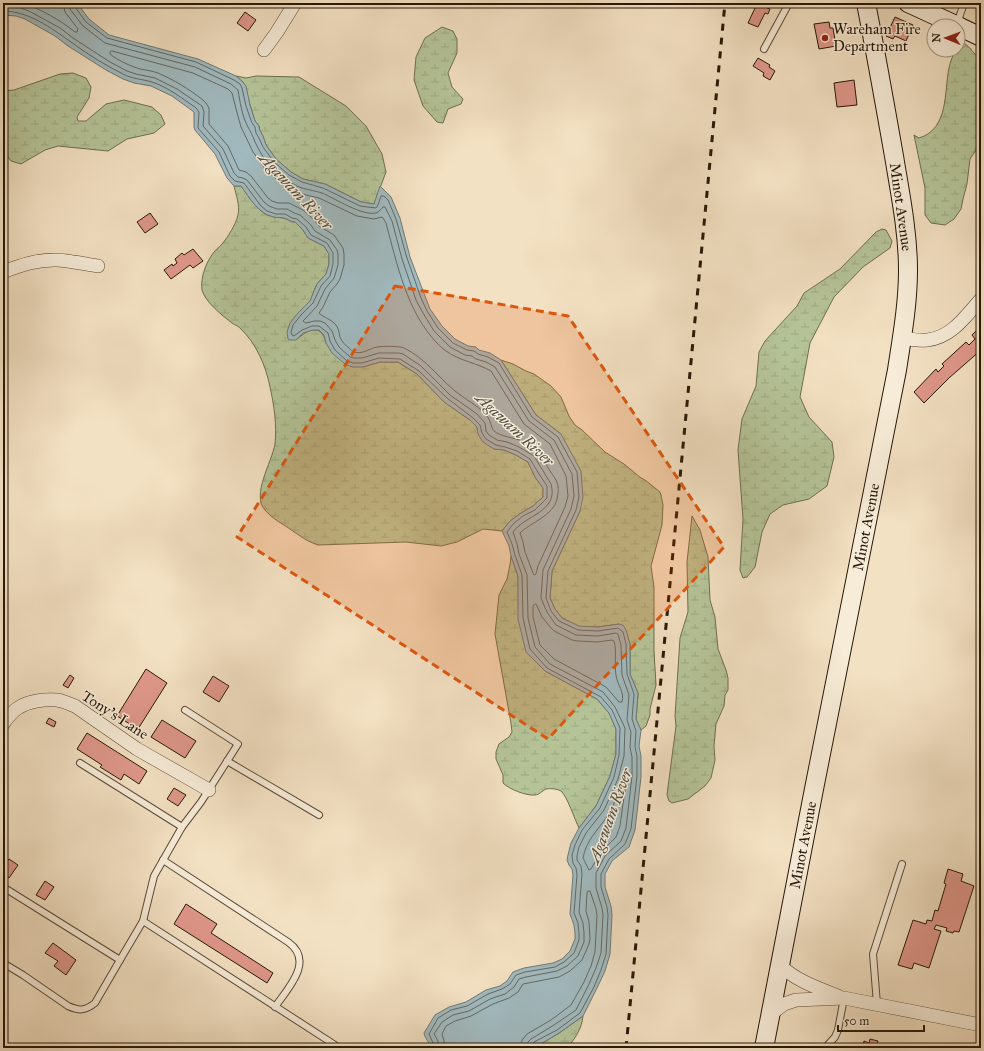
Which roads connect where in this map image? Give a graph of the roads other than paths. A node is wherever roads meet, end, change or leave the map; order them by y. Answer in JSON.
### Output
{"nodes":[{"id":1,"x":295,"y":3,"type":"edge"},
{"id":2,"x":789,"y":3,"type":"edge"},
{"id":3,"x":866,"y":3,"type":"edge"},
{"id":4,"x":908,"y":3,"type":"edge"},
{"id":5,"x":961,"y":4,"type":"edge"},
{"id":6,"x":940,"y":18,"type":"edge"},
{"id":7,"x":958,"y":18,"type":"edge"},
{"id":8,"x":966,"y":30,"type":"edge"},
{"id":9,"x":981,"y":37,"type":"edge"},
{"id":10,"x":764,"y":49,"type":"dead end"},
{"id":11,"x":264,"y":50,"type":"dead end"},
{"id":12,"x":98,"y":266,"type":"dead end"},
{"id":13,"x":3,"y":272,"type":"edge"},
{"id":14,"x":981,"y":299,"type":"edge"},
{"id":15,"x":902,"y":338,"type":"junction"},
{"id":16,"x":185,"y":710,"type":"dead end"},
{"id":17,"x":3,"y":724,"type":"edge"},
{"id":18,"x":227,"y":761,"type":"junction"},
{"id":19,"x":80,"y":763,"type":"dead end"},
{"id":20,"x":208,"y":790,"type":"junction"},
{"id":21,"x":318,"y":816,"type":"dead end"},
{"id":22,"x":182,"y":826,"type":"junction"},
{"id":23,"x":163,"y":860,"type":"junction"},
{"id":24,"x":902,"y":864,"type":"dead end"},
{"id":25,"x":3,"y":887,"type":"edge"},
{"id":26,"x":143,"y":921,"type":"junction"},
{"id":27,"x":120,"y":960,"type":"junction"},
{"id":28,"x":3,"y":963,"type":"edge"},
{"id":29,"x":780,"y":965,"type":"junction"},
{"id":30,"x":844,"y":998,"type":"junction"},
{"id":31,"x":877,"y":1004,"type":"junction"},
{"id":32,"x":275,"y":1007,"type":"junction"},
{"id":33,"x":771,"y":1014,"type":"junction"},
{"id":34,"x":981,"y":1025,"type":"edge"},
{"id":35,"x":335,"y":1045,"type":"dead end"},
{"id":36,"x":764,"y":1048,"type":"edge"},
{"id":37,"x":825,"y":1048,"type":"edge"}],
"edges":[{"from":1,"to":11,"type":"street"},
{"from":2,"to":10,"type":"lane"},
{"from":3,"to":15,"type":"main road","name":"Minot Avenue"},
{"from":4,"to":6,"type":"main road"},
{"from":5,"to":7,"type":"lane"},
{"from":8,"to":9,"type":"main road"},
{"from":12,"to":13,"type":"street"},
{"from":14,"to":15,"type":"street"},
{"from":15,"to":29,"type":"main road","name":"Minot Avenue"},
{"from":16,"to":18,"type":"lane"},
{"from":17,"to":20,"type":"street","name":"Tony's Lane"},
{"from":18,"to":20,"type":"lane"},
{"from":18,"to":21,"type":"lane"},
{"from":19,"to":22,"type":"lane"},
{"from":20,"to":22,"type":"lane"},
{"from":22,"to":23,"type":"lane"},
{"from":23,"to":26,"type":"lane"},
{"from":23,"to":32,"type":"lane"},
{"from":24,"to":31,"type":"lane"},
{"from":25,"to":27,"type":"lane"},
{"from":26,"to":27,"type":"lane"},
{"from":26,"to":32,"type":"lane"},
{"from":27,"to":28,"type":"lane"},
{"from":29,"to":30,"type":"street"},
{"from":29,"to":33,"type":"main road","name":"Minot Avenue"},
{"from":30,"to":31,"type":"street"},
{"from":30,"to":33,"type":"street"},
{"from":30,"to":37,"type":"lane"},
{"from":31,"to":34,"type":"street"},
{"from":32,"to":35,"type":"lane"},
{"from":33,"to":36,"type":"main road","name":"Minot Avenue"}]}
